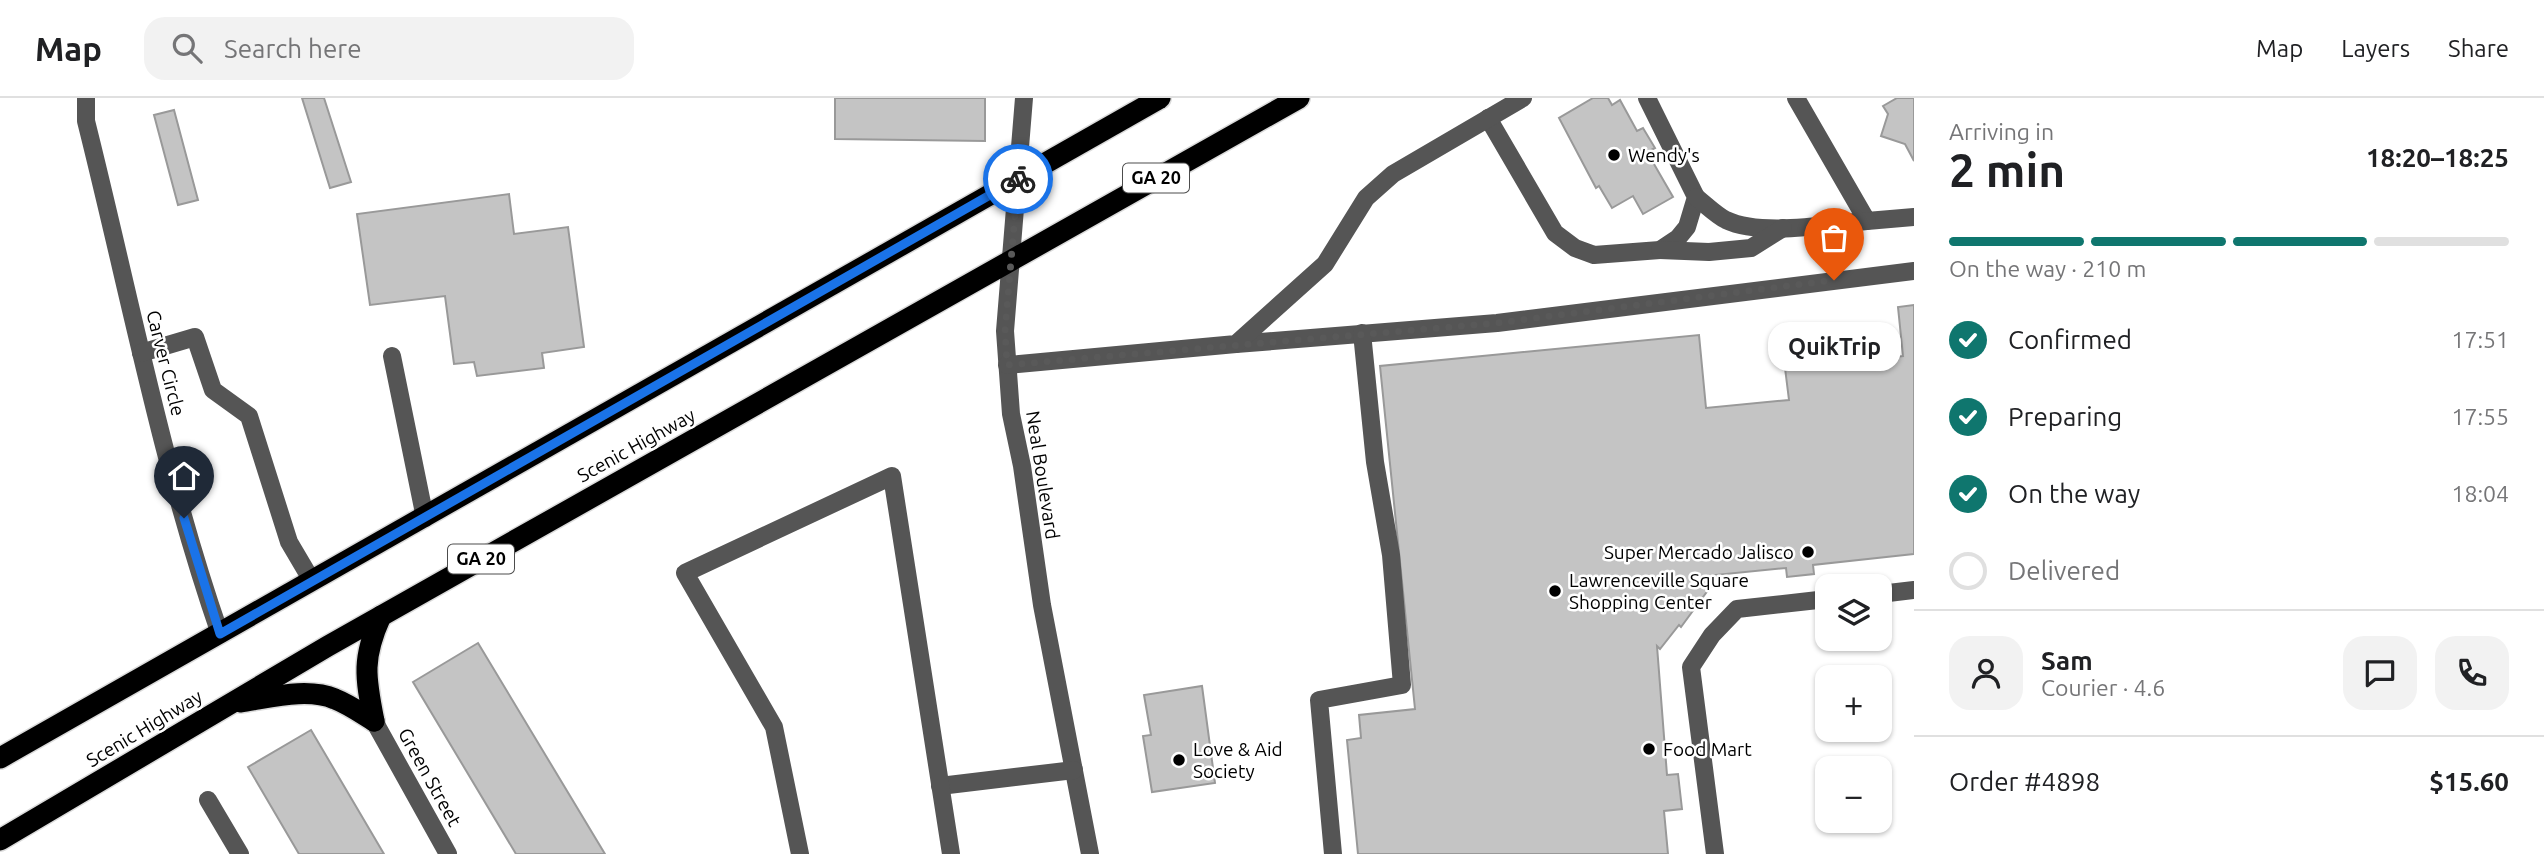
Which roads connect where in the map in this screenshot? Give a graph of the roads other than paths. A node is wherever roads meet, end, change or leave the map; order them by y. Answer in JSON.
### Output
{"nodes":[{"id":1,"x":86,"y":98,"type":"edge"},
{"id":2,"x":1024,"y":98,"type":"edge"},
{"id":3,"x":1160,"y":98,"type":"edge"},
{"id":4,"x":1299,"y":98,"type":"edge"},
{"id":5,"x":1523,"y":98,"type":"edge"},
{"id":6,"x":1647,"y":98,"type":"edge"},
{"id":7,"x":1796,"y":98,"type":"edge"},
{"id":8,"x":1488,"y":118,"type":"junction"},
{"id":9,"x":1020,"y":178,"type":"junction"},
{"id":10,"x":1696,"y":197,"type":"junction"},
{"id":11,"x":1914,"y":217,"type":"edge"},
{"id":12,"x":1867,"y":221,"type":"junction"},
{"id":13,"x":1783,"y":228,"type":"junction"},
{"id":14,"x":1660,"y":250,"type":"junction"},
{"id":15,"x":1013,"y":257,"type":"junction"},
{"id":16,"x":1914,"y":271,"type":"edge"},
{"id":17,"x":1362,"y":333,"type":"junction"},
{"id":18,"x":1236,"y":344,"type":"junction"},
{"id":19,"x":141,"y":353,"type":"junction"},
{"id":20,"x":392,"y":356,"type":"dead end"},
{"id":21,"x":1007,"y":365,"type":"junction"},
{"id":22,"x":425,"y":518,"type":"junction"},
{"id":23,"x":312,"y":581,"type":"junction"},
{"id":24,"x":1914,"y":590,"type":"edge"},
{"id":25,"x":1892,"y":593,"type":"edge"},
{"id":26,"x":1815,"y":601,"type":"edge"},
{"id":27,"x":381,"y":615,"type":"junction"},
{"id":28,"x":220,"y":634,"type":"junction"},
{"id":29,"x":228,"y":704,"type":"junction"},
{"id":30,"x":374,"y":721,"type":"junction"},
{"id":31,"x":0,"y":758,"type":"edge"},
{"id":32,"x":1074,"y":770,"type":"junction"},
{"id":33,"x":940,"y":786,"type":"junction"},
{"id":34,"x":208,"y":800,"type":"dead end"},
{"id":35,"x":0,"y":840,"type":"edge"},
{"id":36,"x":240,"y":854,"type":"edge"},
{"id":37,"x":448,"y":854,"type":"edge"},
{"id":38,"x":800,"y":854,"type":"edge"},
{"id":39,"x":951,"y":854,"type":"edge"},
{"id":40,"x":1090,"y":854,"type":"edge"},
{"id":41,"x":1333,"y":854,"type":"edge"},
{"id":42,"x":1715,"y":854,"type":"edge"}],
"edges":[{"from":1,"to":19,"type":"street","name":"Carver Circle"},
{"from":2,"to":9,"type":"street","name":"Neal Boulevard"},
{"from":3,"to":9,"type":"highway"},
{"from":4,"to":15,"type":"highway","name":"Scenic Highway","number":"GA 20"},
{"from":5,"to":8,"type":"street"},
{"from":6,"to":10,"type":"street"},
{"from":7,"to":12,"type":"street"},
{"from":8,"to":14,"type":"street"},
{"from":8,"to":18,"type":"street"},
{"from":9,"to":15,"type":"street","name":"Neal Boulevard"},
{"from":9,"to":22,"type":"highway"},
{"from":10,"to":13,"type":"street"},
{"from":10,"to":14,"type":"street"},
{"from":11,"to":12,"type":"street"},
{"from":12,"to":13,"type":"street"},
{"from":13,"to":14,"type":"street"},
{"from":15,"to":21,"type":"street","name":"Neal Boulevard"},
{"from":15,"to":27,"type":"highway","name":"Scenic Highway","number":"GA 20"},
{"from":16,"to":17,"type":"street"},
{"from":17,"to":18,"type":"street"},
{"from":17,"to":41,"type":"street"},
{"from":18,"to":21,"type":"street"},
{"from":19,"to":23,"type":"street"},
{"from":19,"to":28,"type":"street","name":"Carver Circle"},
{"from":20,"to":22,"type":"street"},
{"from":21,"to":32,"type":"street","name":"Neal Boulevard"},
{"from":22,"to":23,"type":"highway"},
{"from":23,"to":28,"type":"highway"},
{"from":24,"to":25,"type":"street"},
{"from":26,"to":42,"type":"street"},
{"from":27,"to":29,"type":"highway","name":"Scenic Highway","number":"GA 20"},
{"from":27,"to":30,"type":"highway"},
{"from":28,"to":31,"type":"highway"},
{"from":29,"to":30,"type":"highway"},
{"from":29,"to":35,"type":"highway","name":"Scenic Highway","number":"GA 20"},
{"from":30,"to":37,"type":"street","name":"Green Street"},
{"from":32,"to":33,"type":"street"},
{"from":32,"to":40,"type":"street","name":"Neal Boulevard"},
{"from":33,"to":38,"type":"street"},
{"from":33,"to":39,"type":"street"},
{"from":34,"to":36,"type":"street"}]}
